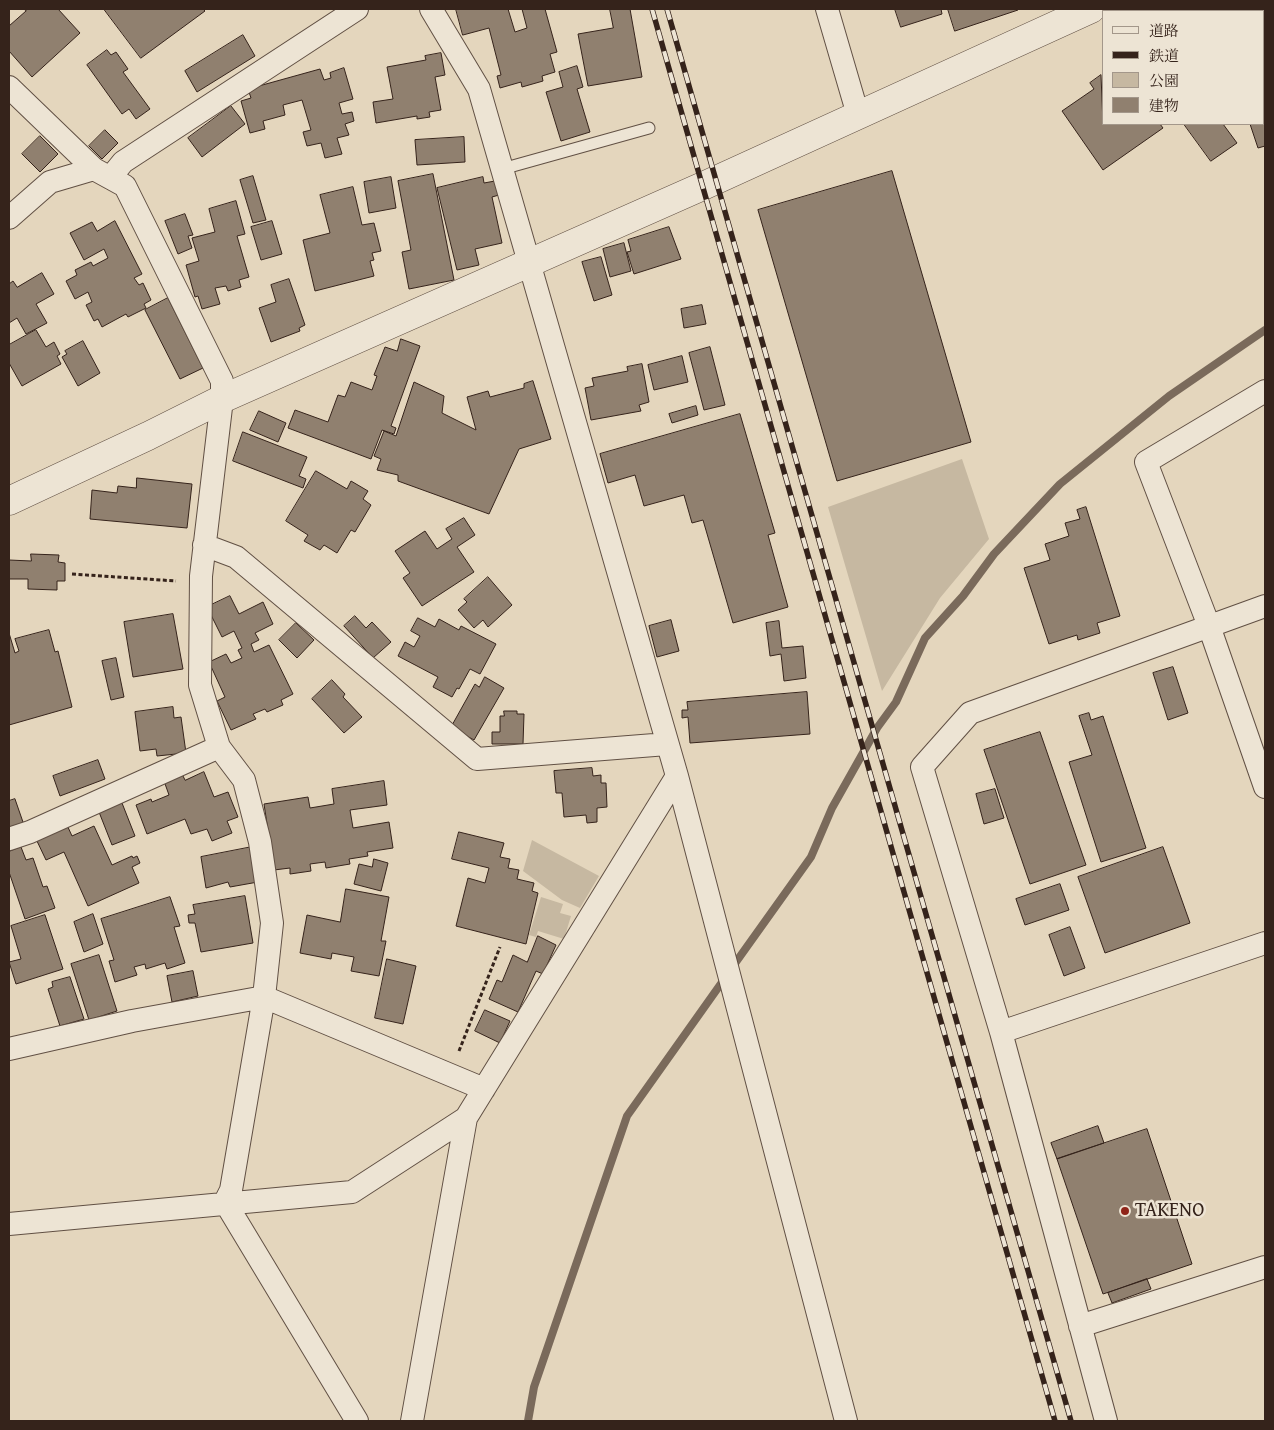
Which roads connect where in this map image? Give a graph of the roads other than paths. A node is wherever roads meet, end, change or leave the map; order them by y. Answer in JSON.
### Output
{"nodes":[{"id":1,"x":356,"y":9,"type":"edge"},
{"id":2,"x":431,"y":9,"type":"edge"},
{"id":3,"x":827,"y":9,"type":"edge"},
{"id":4,"x":1091,"y":9,"type":"edge"},
{"id":5,"x":9,"y":86,"type":"edge"},
{"id":6,"x":858,"y":115,"type":"junction"},
{"id":7,"x":649,"y":128,"type":"dead end"},
{"id":8,"x":502,"y":169,"type":"junction"},
{"id":9,"x":102,"y":174,"type":"junction"},
{"id":10,"x":9,"y":218,"type":"edge"},
{"id":11,"x":529,"y":262,"type":"junction"},
{"id":12,"x":1265,"y":391,"type":"edge"},
{"id":13,"x":222,"y":399,"type":"junction"},
{"id":14,"x":9,"y":501,"type":"edge"},
{"id":15,"x":204,"y":545,"type":"junction"},
{"id":16,"x":1265,"y":606,"type":"edge"},
{"id":17,"x":1209,"y":626,"type":"junction"},
{"id":18,"x":667,"y":744,"type":"junction"},
{"id":19,"x":219,"y":747,"type":"junction"},
{"id":20,"x":677,"y":776,"type":"junction"},
{"id":21,"x":1265,"y":787,"type":"edge"},
{"id":22,"x":9,"y":839,"type":"edge"},
{"id":23,"x":1265,"y":944,"type":"edge"},
{"id":24,"x":264,"y":997,"type":"junction"},
{"id":25,"x":1001,"y":1032,"type":"junction"},
{"id":26,"x":9,"y":1049,"type":"edge"},
{"id":27,"x":484,"y":1089,"type":"junction"},
{"id":28,"x":466,"y":1118,"type":"junction"},
{"id":29,"x":225,"y":1202,"type":"junction"},
{"id":30,"x":9,"y":1224,"type":"edge"},
{"id":31,"x":1265,"y":1267,"type":"edge"},
{"id":32,"x":1080,"y":1326,"type":"junction"},
{"id":33,"x":357,"y":1421,"type":"edge"},
{"id":34,"x":412,"y":1421,"type":"edge"},
{"id":35,"x":846,"y":1421,"type":"edge"},
{"id":36,"x":1106,"y":1421,"type":"edge"}],
"edges":[{"from":1,"to":9,"type":"street"},
{"from":2,"to":8,"type":"street"},
{"from":3,"to":6,"type":"street"},
{"from":4,"to":6,"type":"street"},
{"from":5,"to":9,"type":"street"},
{"from":6,"to":11,"type":"street"},
{"from":7,"to":8,"type":"lane"},
{"from":8,"to":11,"type":"street"},
{"from":9,"to":10,"type":"street"},
{"from":9,"to":13,"type":"street"},
{"from":11,"to":13,"type":"street"},
{"from":11,"to":18,"type":"street"},
{"from":12,"to":17,"type":"street"},
{"from":13,"to":14,"type":"street"},
{"from":13,"to":15,"type":"street"},
{"from":15,"to":18,"type":"street"},
{"from":15,"to":19,"type":"street"},
{"from":16,"to":17,"type":"street"},
{"from":17,"to":21,"type":"street"},
{"from":17,"to":25,"type":"street"},
{"from":18,"to":20,"type":"street"},
{"from":19,"to":22,"type":"street"},
{"from":19,"to":24,"type":"street"},
{"from":20,"to":27,"type":"street"},
{"from":20,"to":35,"type":"street"},
{"from":23,"to":25,"type":"street"},
{"from":24,"to":26,"type":"street"},
{"from":24,"to":27,"type":"street"},
{"from":24,"to":29,"type":"street"},
{"from":25,"to":32,"type":"street"},
{"from":27,"to":28,"type":"street"},
{"from":28,"to":29,"type":"street"},
{"from":28,"to":34,"type":"street"},
{"from":29,"to":30,"type":"street"},
{"from":29,"to":33,"type":"street"},
{"from":31,"to":32,"type":"street"},
{"from":32,"to":36,"type":"street"}]}
